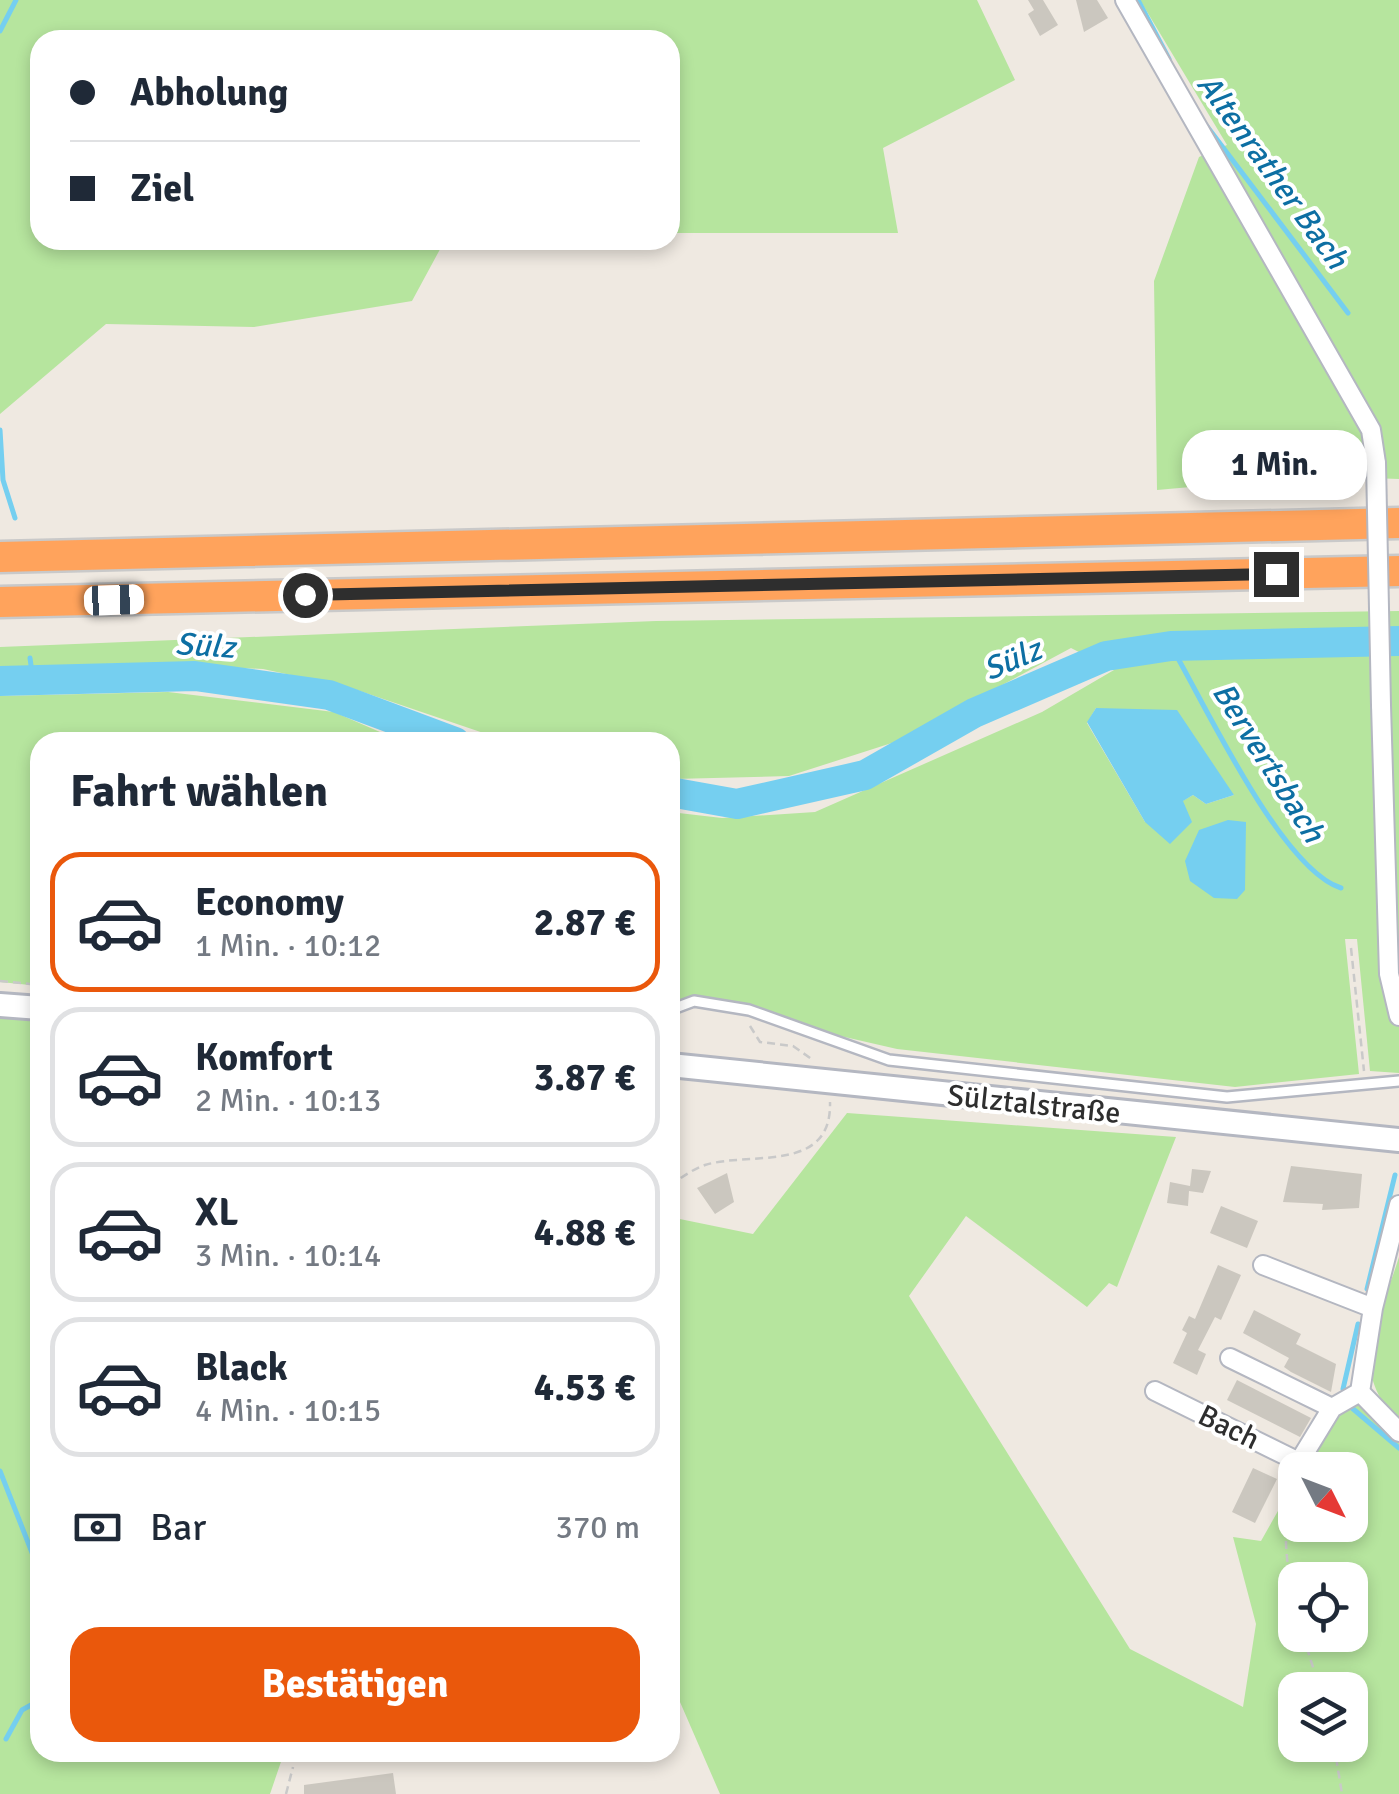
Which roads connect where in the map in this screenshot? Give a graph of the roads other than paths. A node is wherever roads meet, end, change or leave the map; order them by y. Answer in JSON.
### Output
{"nodes":[{"id":1,"x":1125,"y":0,"type":"edge"},
{"id":2,"x":1399,"y":522,"type":"edge"},
{"id":3,"x":0,"y":557,"type":"edge"},
{"id":4,"x":1399,"y":571,"type":"edge"},
{"id":5,"x":0,"y":602,"type":"edge"},
{"id":6,"x":0,"y":1005,"type":"edge"},
{"id":7,"x":680,"y":1006,"type":"edge"},
{"id":8,"x":30,"y":1007,"type":"edge"},
{"id":9,"x":1399,"y":1016,"type":"edge"},
{"id":10,"x":680,"y":1066,"type":"edge"},
{"id":11,"x":1399,"y":1080,"type":"edge"},
{"id":12,"x":1399,"y":1140,"type":"edge"},
{"id":13,"x":1399,"y":1205,"type":"edge"},
{"id":14,"x":1263,"y":1265,"type":"dead end"},
{"id":15,"x":1373,"y":1308,"type":"junction"},
{"id":16,"x":1230,"y":1358,"type":"dead end"},
{"id":17,"x":1155,"y":1391,"type":"dead end"},
{"id":18,"x":1360,"y":1392,"type":"junction"},
{"id":19,"x":1332,"y":1408,"type":"junction"},
{"id":20,"x":1399,"y":1432,"type":"edge"}],
"edges":[{"from":1,"to":9,"type":"street","bridge":true},
{"from":2,"to":3,"type":"highway"},
{"from":4,"to":5,"type":"highway"},
{"from":6,"to":8,"type":"main road"},
{"from":7,"to":11,"type":"lane"},
{"from":10,"to":12,"type":"main road","name":"Sülztalstraße"},
{"from":13,"to":15,"type":"street"},
{"from":14,"to":15,"type":"street"},
{"from":15,"to":18,"type":"street"},
{"from":16,"to":19,"type":"street","name":"Bach"},
{"from":17,"to":19,"type":"street","name":"Bach"},
{"from":18,"to":19,"type":"street","name":"Bach"},
{"from":18,"to":20,"type":"street"}]}
